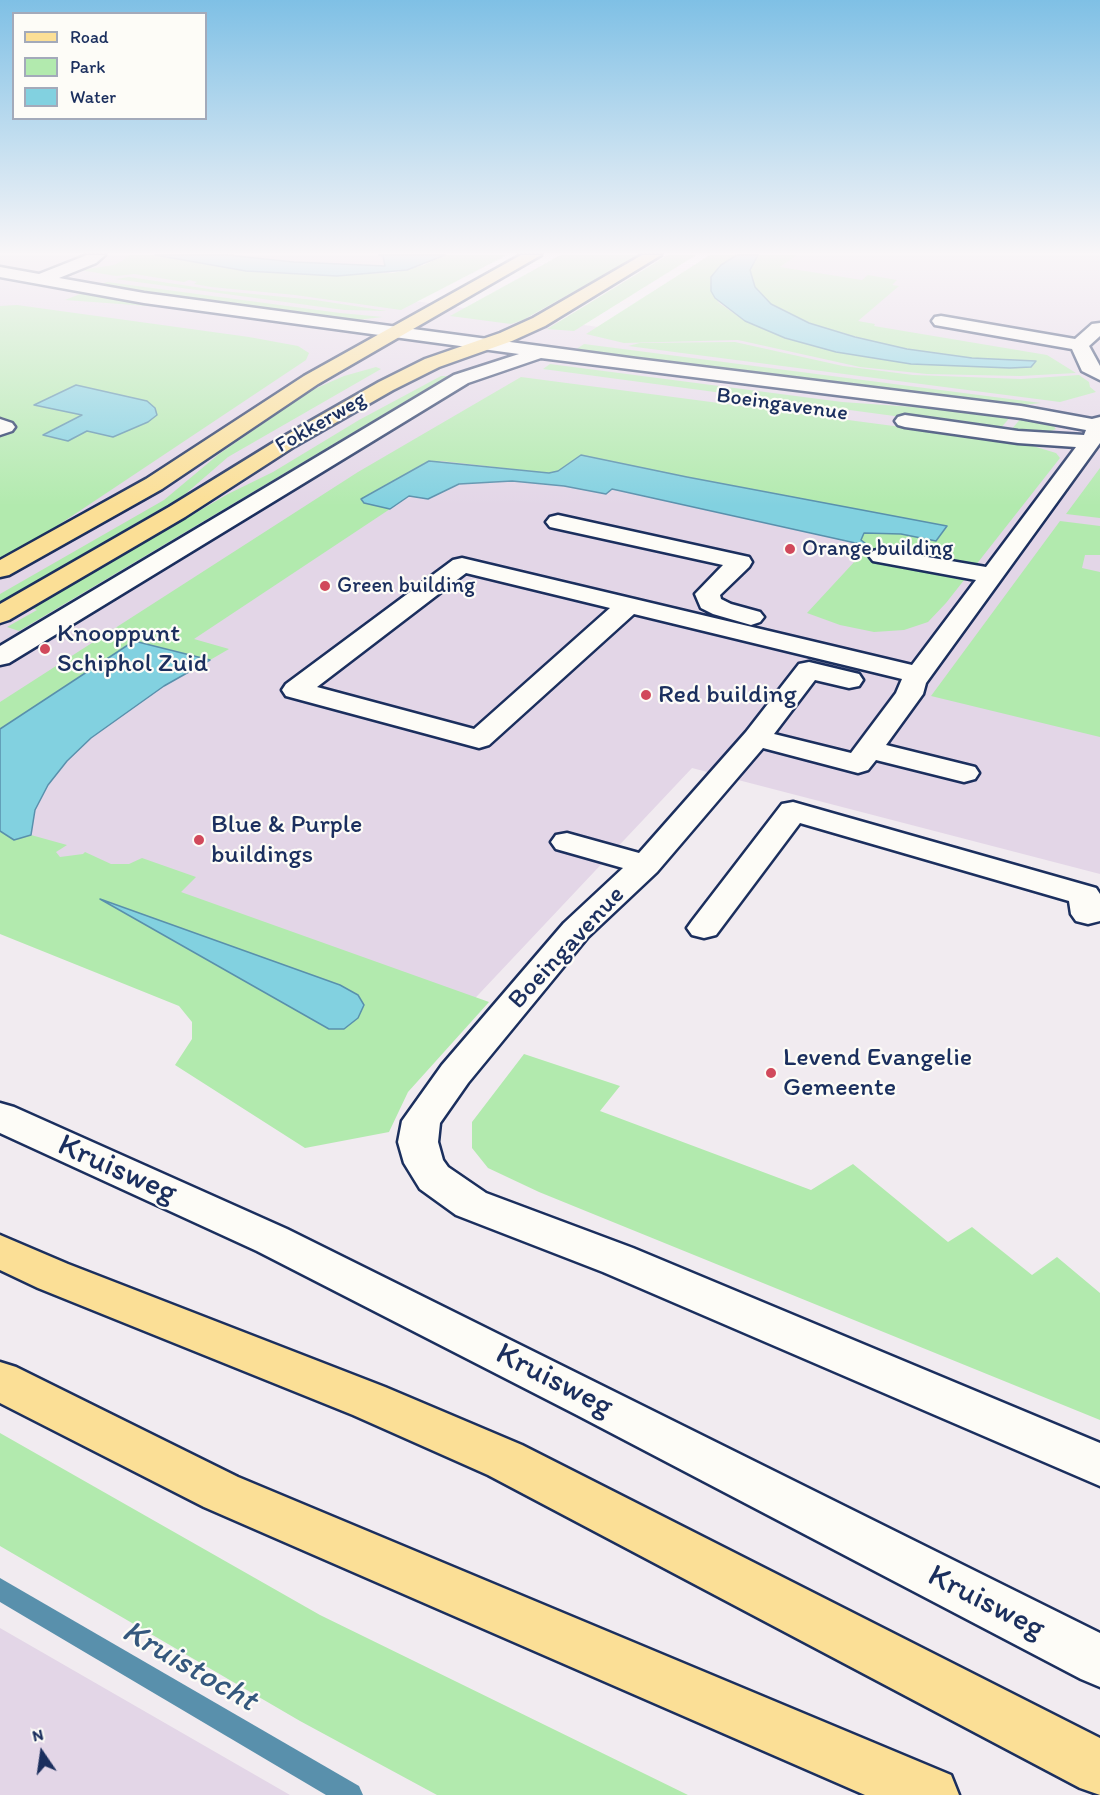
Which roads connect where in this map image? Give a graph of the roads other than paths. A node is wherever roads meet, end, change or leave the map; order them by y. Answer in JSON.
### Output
{"nodes":[{"id":1,"x":381,"y":339,"type":"edge"},
{"id":2,"x":448,"y":339,"type":"edge"},
{"id":3,"x":498,"y":339,"type":"edge"},
{"id":4,"x":1043,"y":339,"type":"edge"},
{"id":5,"x":1086,"y":339,"type":"edge"},
{"id":6,"x":344,"y":344,"type":"dead end"},
{"id":7,"x":485,"y":344,"type":"junction"},
{"id":8,"x":1079,"y":345,"type":"junction"},
{"id":9,"x":367,"y":347,"type":"junction"},
{"id":10,"x":444,"y":358,"type":"junction"},
{"id":11,"x":545,"y":362,"type":"junction"},
{"id":12,"x":499,"y":366,"type":"junction"},
{"id":13,"x":1100,"y":374,"type":"edge"},
{"id":14,"x":887,"y":419,"type":"dead end"},
{"id":15,"x":1098,"y":432,"type":"edge"},
{"id":16,"x":558,"y":522,"type":"dead end"},
{"id":17,"x":881,"y":556,"type":"dead end"},
{"id":18,"x":0,"y":570,"type":"edge"},
{"id":19,"x":992,"y":575,"type":"junction"},
{"id":20,"x":629,"y":605,"type":"junction"},
{"id":21,"x":0,"y":615,"type":"edge"},
{"id":22,"x":0,"y":657,"type":"edge"},
{"id":23,"x":920,"y":676,"type":"junction"},
{"id":24,"x":756,"y":738,"type":"junction"},
{"id":25,"x":869,"y":750,"type":"junction"},
{"id":26,"x":964,"y":773,"type":"dead end"},
{"id":27,"x":567,"y":842,"type":"dead end"},
{"id":28,"x":646,"y":865,"type":"junction"},
{"id":29,"x":1088,"y":915,"type":"dead end"},
{"id":30,"x":704,"y":928,"type":"dead end"},
{"id":31,"x":0,"y":1117,"type":"edge"},
{"id":32,"x":0,"y":1251,"type":"edge"},
{"id":33,"x":0,"y":1381,"type":"edge"},
{"id":34,"x":1100,"y":1466,"type":"edge"},
{"id":35,"x":1100,"y":1661,"type":"edge"},
{"id":36,"x":1100,"y":1768,"type":"edge"},
{"id":37,"x":931,"y":1795,"type":"edge"}],
"edges":[{"from":1,"to":9,"type":"main road","name":"Fokkerweg"},
{"from":2,"to":7,"type":"street","name":"Boeingavenue"},
{"from":3,"to":7,"type":"main road","name":"Fokkerweg"},
{"from":4,"to":8,"type":"street"},
{"from":5,"to":8,"type":"street"},
{"from":6,"to":9,"type":"street","name":"Boeingavenue"},
{"from":7,"to":10,"type":"main road","name":"Fokkerweg"},
{"from":7,"to":11,"type":"street","name":"Boeingavenue"},
{"from":8,"to":13,"type":"street"},
{"from":9,"to":10,"type":"street","name":"Boeingavenue"},
{"from":9,"to":18,"type":"main road","name":"Fokkerweg"},
{"from":10,"to":12,"type":"street","name":"Boeingavenue"},
{"from":10,"to":21,"type":"main road","name":"Fokkerweg"},
{"from":11,"to":12,"type":"street","name":"Boeingavenue"},
{"from":11,"to":15,"type":"street","name":"Boeingavenue"},
{"from":12,"to":22,"type":"street","name":"Fokkerweg"},
{"from":14,"to":15,"type":"street"},
{"from":15,"to":19,"type":"street"},
{"from":16,"to":23,"type":"street"},
{"from":17,"to":19,"type":"street"},
{"from":19,"to":23,"type":"street"},
{"from":20,"to":20,"type":"street"},
{"from":20,"to":23,"type":"street"},
{"from":23,"to":24,"type":"street","name":"Boeingavenue"},
{"from":23,"to":25,"type":"street"},
{"from":24,"to":25,"type":"street"},
{"from":24,"to":28,"type":"street","name":"Boeingavenue"},
{"from":25,"to":26,"type":"street"},
{"from":27,"to":28,"type":"street"},
{"from":28,"to":34,"type":"street","name":"Boeingavenue"},
{"from":29,"to":30,"type":"street"},
{"from":31,"to":35,"type":"street","name":"Kruisweg"},
{"from":32,"to":36,"type":"main road"},
{"from":33,"to":37,"type":"main road"}]}
